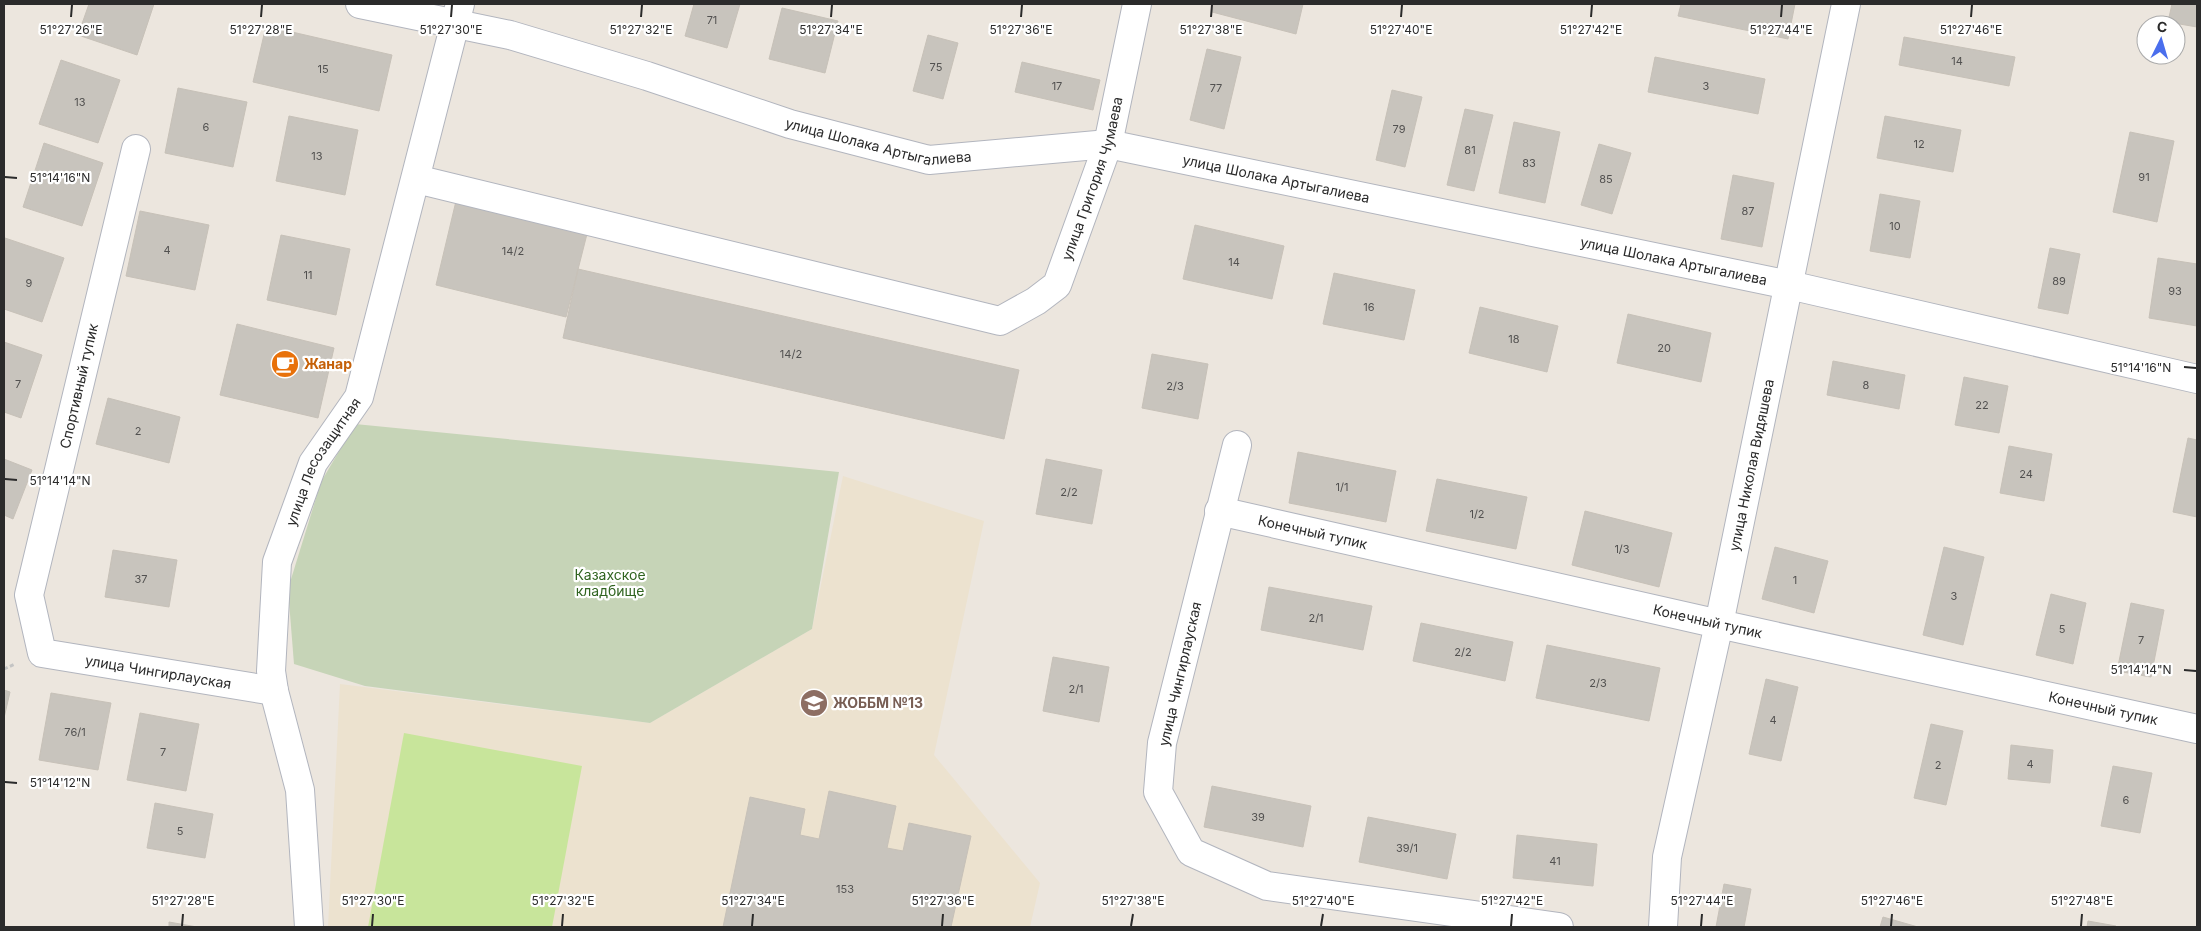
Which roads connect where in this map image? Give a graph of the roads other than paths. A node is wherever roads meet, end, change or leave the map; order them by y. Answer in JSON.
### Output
{"nodes":[{"id":1,"x":360,"y":4,"type":"edge"},
{"id":2,"x":1137,"y":4,"type":"edge"},
{"id":3,"x":1846,"y":4,"type":"edge"},
{"id":4,"x":458,"y":14,"type":"edge"},
{"id":5,"x":1108,"y":144,"type":"junction"},
{"id":6,"x":136,"y":149,"type":"dead end"},
{"id":7,"x":416,"y":179,"type":"junction"},
{"id":8,"x":1789,"y":285,"type":"junction"},
{"id":9,"x":2197,"y":379,"type":"edge"},
{"id":10,"x":1237,"y":445,"type":"dead end"},
{"id":11,"x":1219,"y":510,"type":"junction"},
{"id":12,"x":1719,"y":624,"type":"junction"},
{"id":13,"x":42,"y":653,"type":"joint"},
{"id":14,"x":274,"y":691,"type":"junction"},
{"id":15,"x":2197,"y":729,"type":"edge"},
{"id":16,"x":309,"y":927,"type":"edge"},
{"id":17,"x":1559,"y":927,"type":"edge"},
{"id":18,"x":1663,"y":927,"type":"edge"}],
"edges":[{"from":1,"to":4,"type":"street","name":"улица Шолака Артыгалиева"},
{"from":2,"to":5,"type":"street","name":"улица Григория Чумаева"},
{"from":3,"to":8,"type":"street","name":"улица Николая Видяшева"},
{"from":4,"to":5,"type":"street","name":"улица Шолака Артыгалиева"},
{"from":4,"to":7,"type":"street","name":"улица Лесозащитная"},
{"from":5,"to":7,"type":"street","name":"улица Григория Чумаева"},
{"from":5,"to":8,"type":"street","name":"улица Шолака Артыгалиева"},
{"from":6,"to":13,"type":"street","name":"Спортивный тупик"},
{"from":7,"to":14,"type":"street","name":"улица Лесозащитная"},
{"from":8,"to":9,"type":"street","name":"улица Шолака Артыгалиева"},
{"from":8,"to":12,"type":"street","name":"улица Николая Видяшева"},
{"from":10,"to":11,"type":"street","name":"улица Чингирлауская"},
{"from":11,"to":12,"type":"street","name":"Конечный тупик"},
{"from":11,"to":17,"type":"street","name":"улица Чингирлауская"},
{"from":12,"to":15,"type":"street","name":"Конечный тупик"},
{"from":12,"to":18,"type":"street","name":"улица Николая Видяшева"},
{"from":13,"to":14,"type":"street","name":"улица Чингирлауская"},
{"from":14,"to":16,"type":"street","name":"улица Лесозащитная"}]}
